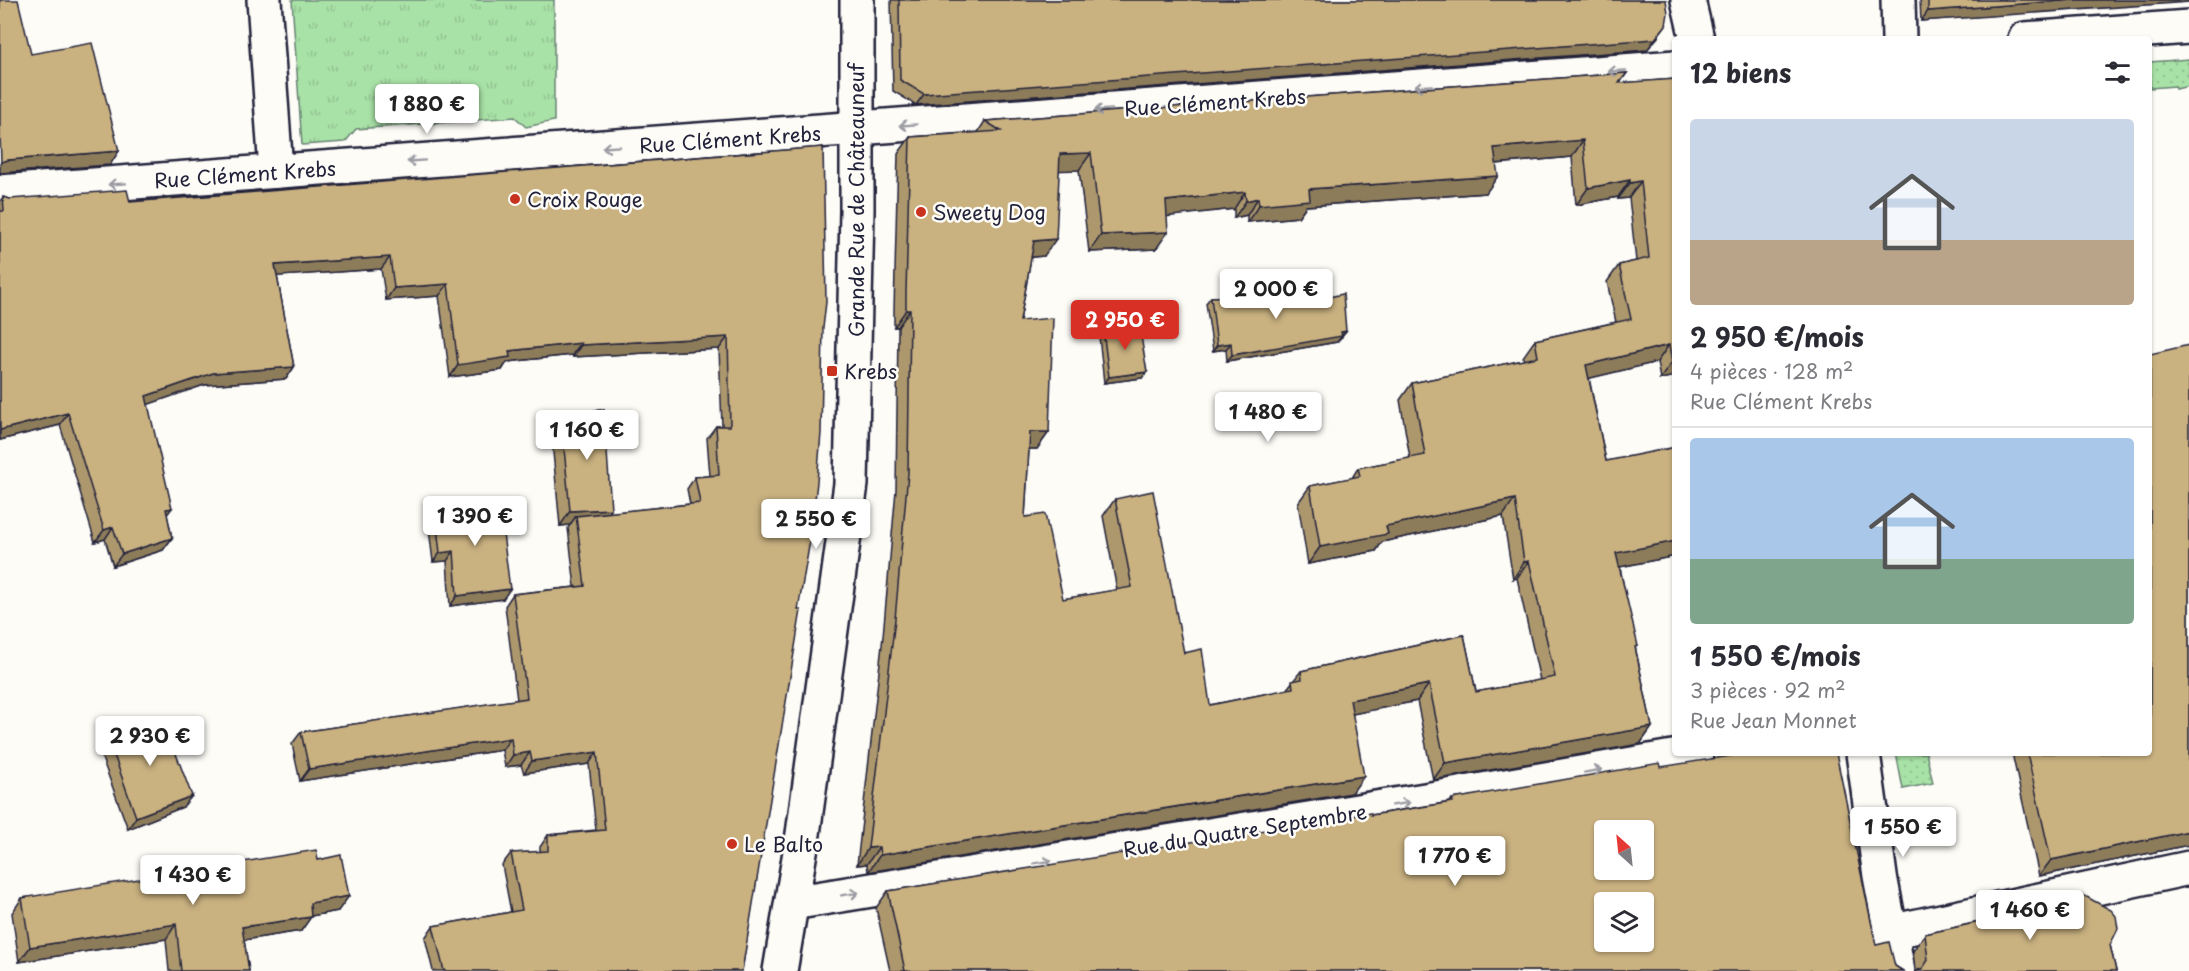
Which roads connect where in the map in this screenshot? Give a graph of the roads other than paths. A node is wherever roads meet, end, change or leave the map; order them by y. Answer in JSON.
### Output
{"nodes":[{"id":1,"x":264,"y":0,"type":"edge"},
{"id":2,"x":857,"y":0,"type":"edge"},
{"id":3,"x":1688,"y":0,"type":"edge"},
{"id":4,"x":1898,"y":0,"type":"edge"},
{"id":5,"x":2189,"y":27,"type":"edge"},
{"id":6,"x":1696,"y":36,"type":"edge"},
{"id":7,"x":1899,"y":36,"type":"edge"},
{"id":8,"x":2066,"y":36,"type":"edge"},
{"id":9,"x":1672,"y":67,"type":"edge"},
{"id":10,"x":858,"y":129,"type":"junction"},
{"id":11,"x":276,"y":171,"type":"junction"},
{"id":12,"x":0,"y":192,"type":"edge"},
{"id":13,"x":1679,"y":756,"type":"edge"},
{"id":14,"x":1863,"y":756,"type":"edge"},
{"id":15,"x":2189,"y":868,"type":"edge"},
{"id":16,"x":792,"y":903,"type":"junction"},
{"id":17,"x":1890,"y":932,"type":"junction"},
{"id":18,"x":780,"y":971,"type":"edge"},
{"id":19,"x":1898,"y":971,"type":"edge"}],
"edges":[{"from":1,"to":11,"type":"street"},
{"from":2,"to":10,"type":"street","name":"Grande Rue de Châteauneuf"},
{"from":3,"to":6,"type":"street"},
{"from":4,"to":7,"type":"street"},
{"from":5,"to":8,"type":"street"},
{"from":9,"to":10,"type":"street","name":"Rue Clément Krebs","one_way":true},
{"from":10,"to":11,"type":"street","name":"Rue Clément Krebs","one_way":true},
{"from":10,"to":16,"type":"street","name":"Grande Rue de Châteauneuf"},
{"from":11,"to":12,"type":"street","name":"Rue Clément Krebs","one_way":true},
{"from":16,"to":13,"type":"street","name":"Rue du Quatre Septembre","one_way":true},
{"from":14,"to":17,"type":"street"},
{"from":15,"to":17,"type":"street"},
{"from":16,"to":18,"type":"street","name":"Grande Rue de Châteauneuf"},
{"from":17,"to":19,"type":"street"}]}
